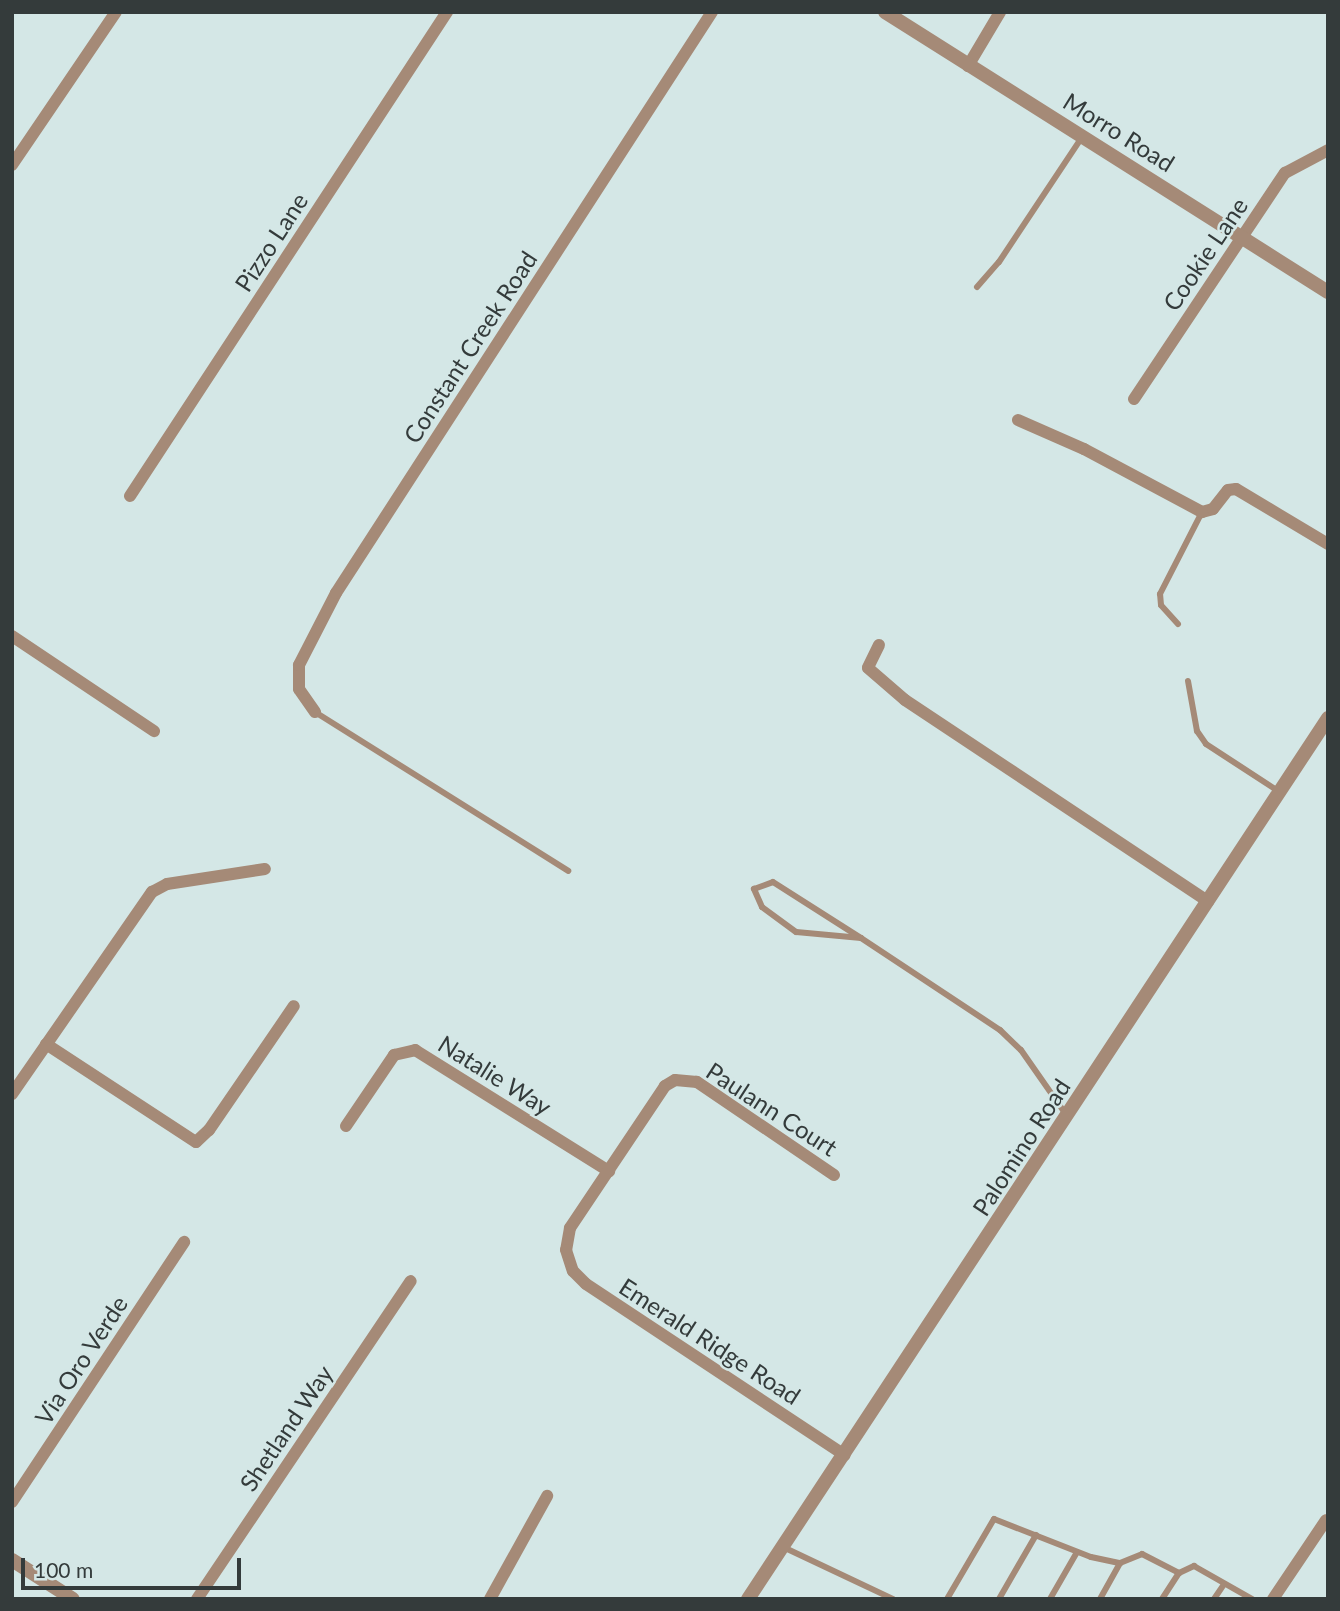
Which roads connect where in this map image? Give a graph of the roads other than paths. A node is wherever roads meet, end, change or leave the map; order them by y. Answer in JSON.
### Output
{"nodes":[{"id":1,"x":116,"y":12,"type":"edge"},
{"id":2,"x":447,"y":12,"type":"edge"},
{"id":3,"x":712,"y":12,"type":"edge"},
{"id":4,"x":885,"y":12,"type":"edge"},
{"id":5,"x":1000,"y":12,"type":"edge"},
{"id":6,"x":968,"y":66,"type":"junction"},
{"id":7,"x":1083,"y":135,"type":"junction"},
{"id":8,"x":1328,"y":150,"type":"edge"},
{"id":9,"x":12,"y":165,"type":"edge"},
{"id":10,"x":1242,"y":235,"type":"junction"},
{"id":11,"x":977,"y":287,"type":"dead end"},
{"id":12,"x":1328,"y":292,"type":"edge"},
{"id":13,"x":1134,"y":399,"type":"dead end"},
{"id":14,"x":1018,"y":420,"type":"dead end"},
{"id":15,"x":130,"y":496,"type":"dead end"},
{"id":16,"x":1202,"y":512,"type":"junction"},
{"id":17,"x":1328,"y":544,"type":"edge"},
{"id":18,"x":1178,"y":624,"type":"dead end"},
{"id":19,"x":12,"y":636,"type":"edge"},
{"id":20,"x":879,"y":645,"type":"dead end"},
{"id":21,"x":1188,"y":681,"type":"dead end"},
{"id":22,"x":315,"y":712,"type":"joint"},
{"id":23,"x":1328,"y":718,"type":"edge"},
{"id":24,"x":154,"y":730,"type":"dead end"},
{"id":25,"x":1280,"y":792,"type":"junction"},
{"id":26,"x":265,"y":869,"type":"dead end"},
{"id":27,"x":568,"y":872,"type":"dead end"},
{"id":28,"x":1209,"y":901,"type":"junction"},
{"id":29,"x":861,"y":938,"type":"junction"},
{"id":30,"x":294,"y":1006,"type":"dead end"},
{"id":31,"x":46,"y":1044,"type":"junction"},
{"id":32,"x":12,"y":1094,"type":"edge"},
{"id":33,"x":1068,"y":1118,"type":"junction"},
{"id":34,"x":346,"y":1126,"type":"dead end"},
{"id":35,"x":609,"y":1171,"type":"junction"},
{"id":36,"x":834,"y":1175,"type":"dead end"},
{"id":37,"x":184,"y":1242,"type":"dead end"},
{"id":38,"x":411,"y":1281,"type":"dead end"},
{"id":39,"x":844,"y":1455,"type":"junction"},
{"id":40,"x":547,"y":1496,"type":"dead end"},
{"id":41,"x":12,"y":1502,"type":"edge"},
{"id":42,"x":1326,"y":1520,"type":"dead end"},
{"id":43,"x":1036,"y":1535,"type":"junction"},
{"id":44,"x":783,"y":1547,"type":"junction"},
{"id":45,"x":1077,"y":1552,"type":"junction"},
{"id":46,"x":12,"y":1560,"type":"edge"},
{"id":47,"x":1120,"y":1563,"type":"junction"},
{"id":48,"x":1180,"y":1573,"type":"junction"},
{"id":49,"x":1224,"y":1584,"type":"junction"},
{"id":50,"x":73,"y":1599,"type":"edge"},
{"id":51,"x":197,"y":1599,"type":"edge"},
{"id":52,"x":490,"y":1599,"type":"edge"},
{"id":53,"x":748,"y":1599,"type":"edge"},
{"id":54,"x":893,"y":1599,"type":"edge"},
{"id":55,"x":947,"y":1599,"type":"edge"},
{"id":56,"x":999,"y":1599,"type":"edge"},
{"id":57,"x":1050,"y":1599,"type":"edge"},
{"id":58,"x":1100,"y":1599,"type":"edge"},
{"id":59,"x":1162,"y":1599,"type":"edge"},
{"id":60,"x":1214,"y":1599,"type":"edge"},
{"id":61,"x":1252,"y":1599,"type":"edge"},
{"id":62,"x":1273,"y":1599,"type":"edge"}],
"edges":[{"from":1,"to":9,"type":"street"},
{"from":2,"to":15,"type":"street","name":"Pizzo Lane"},
{"from":3,"to":22,"type":"street","name":"Constant Creek Road"},
{"from":4,"to":6,"type":"street","name":"Morro Road"},
{"from":5,"to":6,"type":"street"},
{"from":6,"to":7,"type":"street","name":"Morro Road"},
{"from":7,"to":10,"type":"street","name":"Morro Road"},
{"from":7,"to":11,"type":"lane"},
{"from":8,"to":10,"type":"street","name":"Cookie Lane"},
{"from":10,"to":12,"type":"street","name":"Morro Road"},
{"from":10,"to":13,"type":"street","name":"Cookie Lane"},
{"from":14,"to":16,"type":"street"},
{"from":16,"to":17,"type":"street"},
{"from":16,"to":18,"type":"lane"},
{"from":19,"to":24,"type":"street"},
{"from":20,"to":28,"type":"street"},
{"from":21,"to":25,"type":"lane"},
{"from":22,"to":27,"type":"lane"},
{"from":23,"to":25,"type":"street","name":"Palomino Road"},
{"from":25,"to":28,"type":"street","name":"Palomino Road"},
{"from":26,"to":31,"type":"street"},
{"from":28,"to":33,"type":"street","name":"Palomino Road"},
{"from":29,"to":29,"type":"lane"},
{"from":29,"to":33,"type":"lane"},
{"from":30,"to":31,"type":"street"},
{"from":31,"to":32,"type":"street"},
{"from":33,"to":39,"type":"street","name":"Palomino Road"},
{"from":34,"to":35,"type":"street","name":"Natalie Way"},
{"from":35,"to":36,"type":"street","name":"Paulann Court"},
{"from":35,"to":39,"type":"street","name":"Emerald Ridge Road"},
{"from":37,"to":41,"type":"street","name":"Via Oro Verde"},
{"from":38,"to":51,"type":"street","name":"Shetland Way"},
{"from":39,"to":44,"type":"street","name":"Palomino Road"},
{"from":40,"to":52,"type":"street"},
{"from":42,"to":62,"type":"street"},
{"from":43,"to":45,"type":"lane"},
{"from":43,"to":55,"type":"lane"},
{"from":43,"to":56,"type":"lane"},
{"from":44,"to":53,"type":"street","name":"Palomino Road"},
{"from":44,"to":54,"type":"lane"},
{"from":45,"to":47,"type":"lane"},
{"from":45,"to":57,"type":"lane"},
{"from":46,"to":50,"type":"street"},
{"from":47,"to":48,"type":"lane"},
{"from":47,"to":58,"type":"lane"},
{"from":48,"to":49,"type":"lane"},
{"from":48,"to":59,"type":"lane"},
{"from":49,"to":60,"type":"lane"},
{"from":49,"to":61,"type":"lane"}]}
